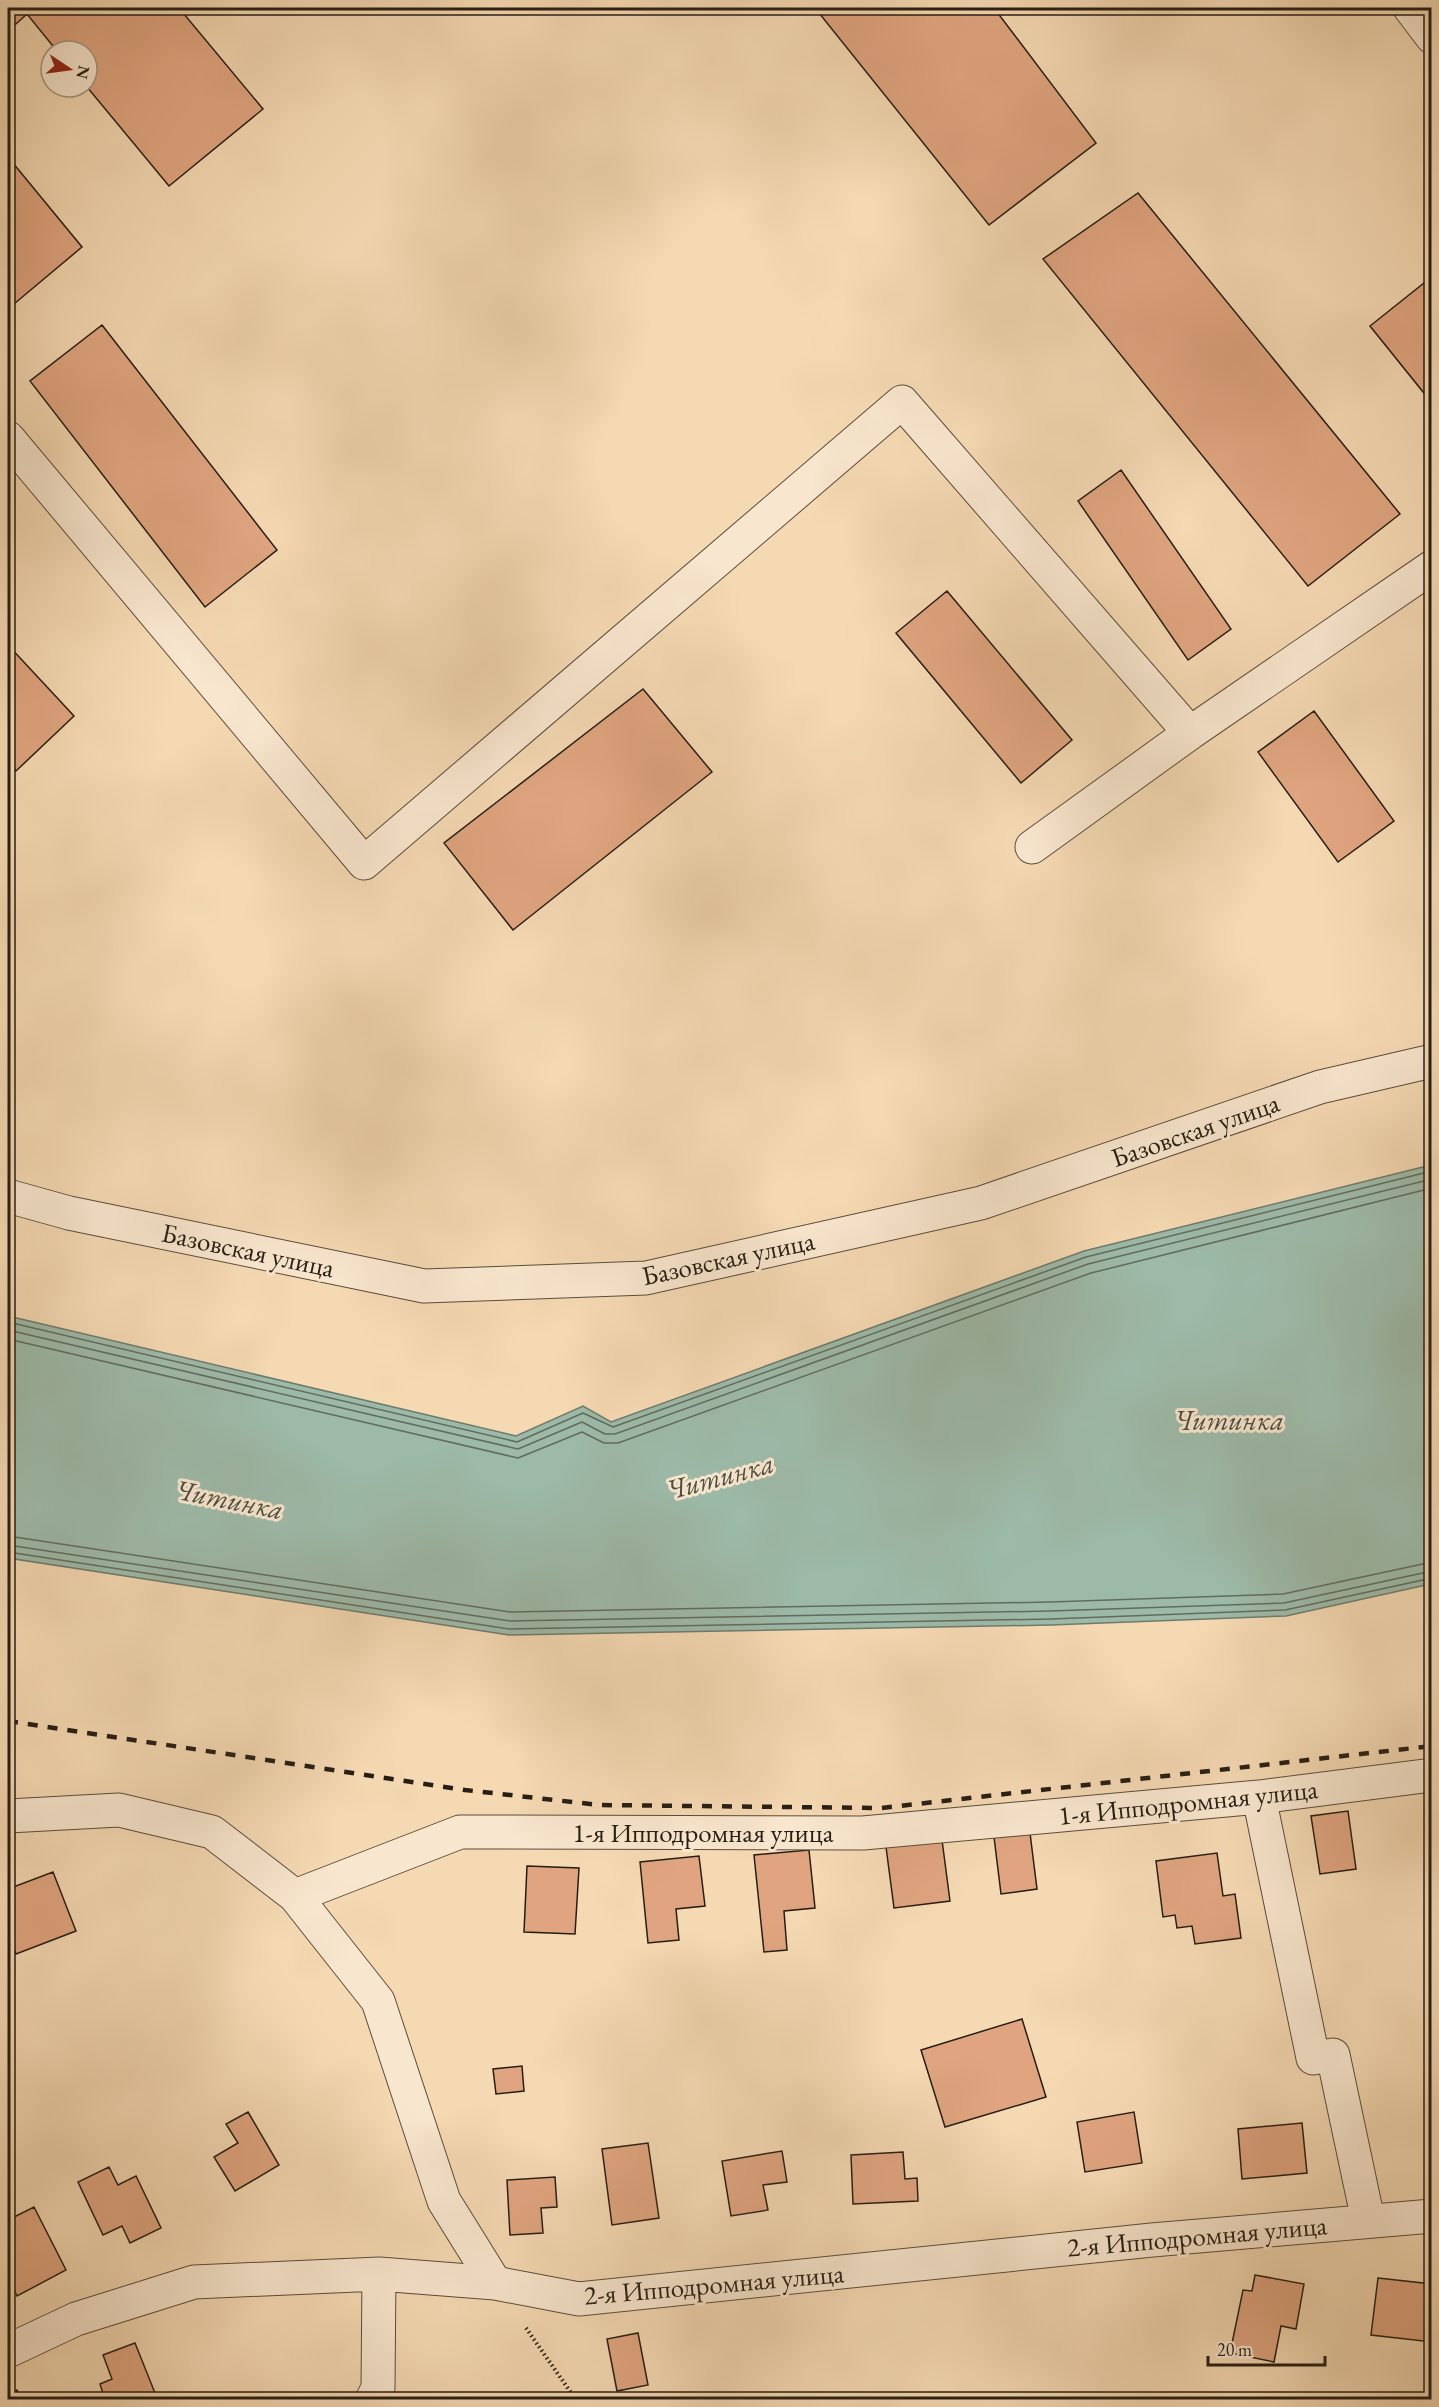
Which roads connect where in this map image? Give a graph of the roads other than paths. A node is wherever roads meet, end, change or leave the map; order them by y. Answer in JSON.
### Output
{"nodes":[{"id":1,"x":1410,"y":8,"type":"edge"},
{"id":2,"x":1431,"y":37,"type":"edge"},
{"id":3,"x":8,"y":438,"type":"edge"},
{"id":4,"x":1431,"y":567,"type":"edge"},
{"id":5,"x":1190,"y":734,"type":"junction"},
{"id":6,"x":1032,"y":847,"type":"dead end"},
{"id":7,"x":1431,"y":1061,"type":"edge"},
{"id":8,"x":8,"y":1196,"type":"edge"},
{"id":9,"x":1431,"y":1775,"type":"edge"},
{"id":10,"x":1259,"y":1797,"type":"junction"},
{"id":11,"x":8,"y":1816,"type":"edge"},
{"id":12,"x":295,"y":1896,"type":"junction"},
{"id":13,"x":1431,"y":2216,"type":"edge"},
{"id":14,"x":1368,"y":2220,"type":"junction"},
{"id":15,"x":379,"y":2274,"type":"junction"},
{"id":16,"x":498,"y":2288,"type":"junction"},
{"id":17,"x":8,"y":2351,"type":"edge"},
{"id":18,"x":372,"y":2400,"type":"edge"}],
"edges":[{"from":1,"to":2,"type":"street"},
{"from":3,"to":5,"type":"street"},
{"from":4,"to":5,"type":"street"},
{"from":5,"to":6,"type":"street"},
{"from":7,"to":8,"type":"street","name":"Базовская улица"},
{"from":9,"to":10,"type":"street","name":"1-я Ипподромная улица"},
{"from":10,"to":12,"type":"street","name":"1-я Ипподромная улица"},
{"from":10,"to":14,"type":"street"},
{"from":11,"to":12,"type":"street"},
{"from":12,"to":16,"type":"street"},
{"from":13,"to":14,"type":"street","name":"2-я Ипподромная улица"},
{"from":14,"to":16,"type":"street","name":"2-я Ипподромная улица"},
{"from":15,"to":16,"type":"street","name":"2-я Ипподромная улица"},
{"from":15,"to":17,"type":"street","name":"2-я Ипподромная улица"},
{"from":15,"to":18,"type":"street"}]}
